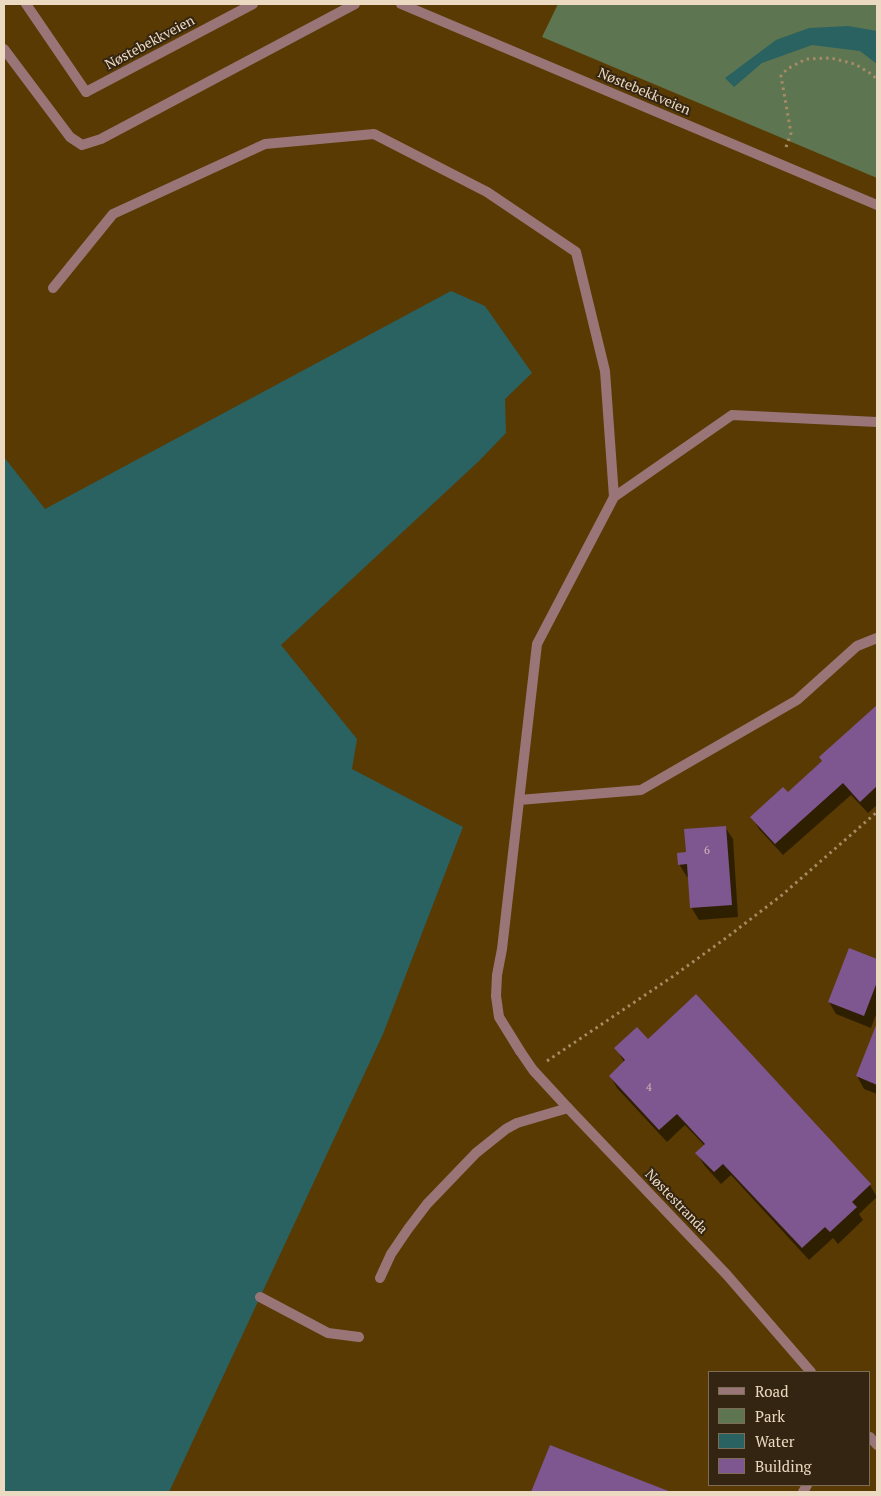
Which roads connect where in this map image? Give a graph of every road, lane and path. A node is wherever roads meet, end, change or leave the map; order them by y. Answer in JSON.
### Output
{"nodes":[{"id":1,"x":26,"y":4,"type":"edge"},
{"id":2,"x":253,"y":4,"type":"edge"},
{"id":3,"x":354,"y":4,"type":"edge"},
{"id":4,"x":401,"y":4,"type":"edge"},
{"id":5,"x":4,"y":49,"type":"edge"},
{"id":6,"x":877,"y":80,"type":"edge"},
{"id":7,"x":784,"y":153,"type":"dead end"},
{"id":8,"x":877,"y":205,"type":"edge"},
{"id":9,"x":53,"y":288,"type":"dead end"},
{"id":10,"x":877,"y":422,"type":"edge"},
{"id":11,"x":614,"y":497,"type":"junction"},
{"id":12,"x":877,"y":638,"type":"edge"},
{"id":13,"x":519,"y":800,"type":"junction"},
{"id":14,"x":877,"y":812,"type":"edge"},
{"id":15,"x":533,"y":1070,"type":"junction"},
{"id":16,"x":568,"y":1108,"type":"junction"},
{"id":17,"x":380,"y":1278,"type":"dead end"},
{"id":18,"x":260,"y":1297,"type":"dead end"},
{"id":19,"x":359,"y":1337,"type":"dead end"},
{"id":20,"x":810,"y":1371,"type":"edge"}],
"edges":[{"from":1,"to":2,"type":"street","name":"Nøstebekkveien"},
{"from":3,"to":5,"type":"street"},
{"from":4,"to":8,"type":"street","name":"Nøstebekkveien"},
{"from":6,"to":7,"type":"path"},
{"from":9,"to":11,"type":"street"},
{"from":10,"to":11,"type":"street"},
{"from":11,"to":13,"type":"street","name":"Nøstestranda"},
{"from":12,"to":13,"type":"street"},
{"from":13,"to":15,"type":"street","name":"Nøstestranda"},
{"from":14,"to":15,"type":"path"},
{"from":15,"to":16,"type":"street","name":"Nøstestranda"},
{"from":16,"to":17,"type":"street"},
{"from":16,"to":20,"type":"street","name":"Nøstestranda"},
{"from":18,"to":19,"type":"street"}]}
